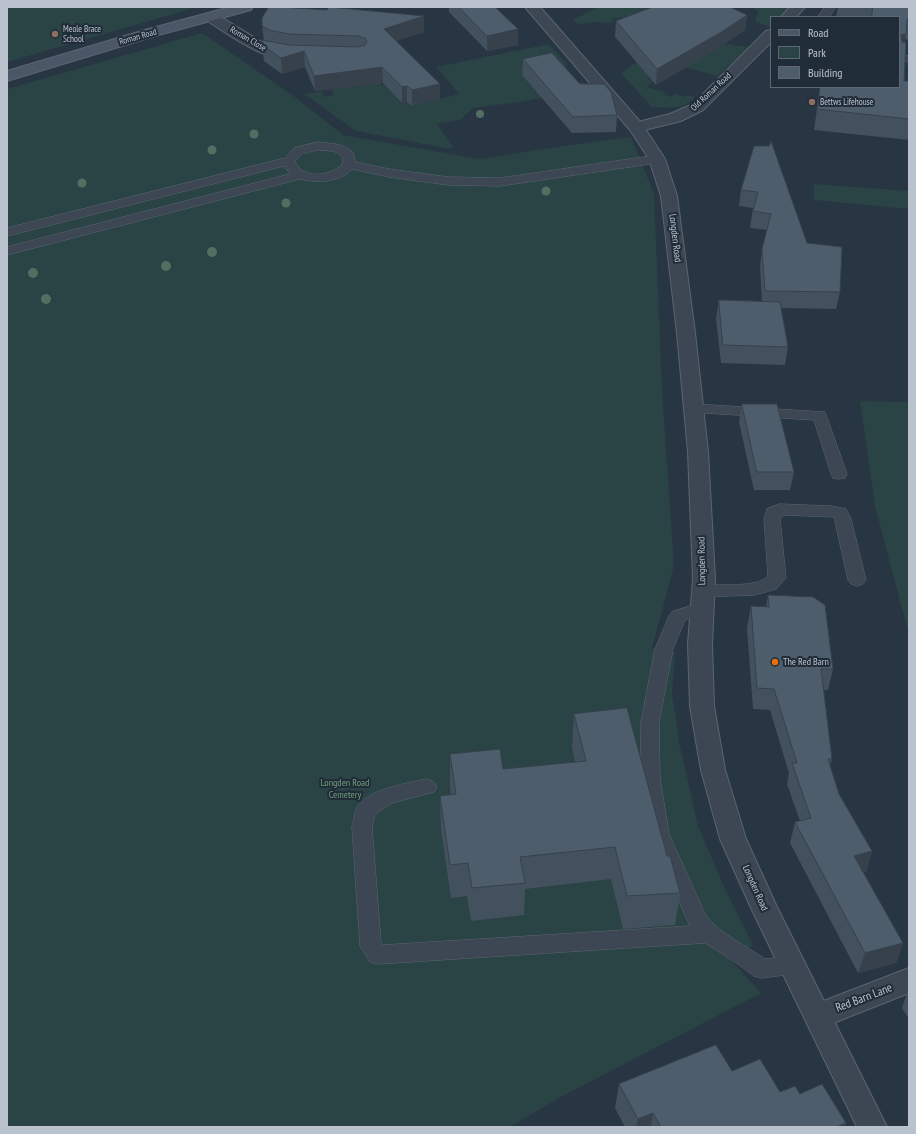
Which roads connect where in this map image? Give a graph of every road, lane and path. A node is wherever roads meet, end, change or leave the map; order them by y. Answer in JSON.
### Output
{"nodes":[{"id":1,"x":246,"y":7,"type":"edge"},
{"id":2,"x":532,"y":7,"type":"edge"},
{"id":3,"x":798,"y":7,"type":"edge"},
{"id":4,"x":831,"y":7,"type":"edge"},
{"id":5,"x":789,"y":16,"type":"edge"},
{"id":6,"x":824,"y":16,"type":"edge"},
{"id":7,"x":211,"y":17,"type":"junction"},
{"id":8,"x":770,"y":35,"type":"edge"},
{"id":9,"x":305,"y":56,"type":"edge"},
{"id":10,"x":7,"y":76,"type":"edge"},
{"id":11,"x":636,"y":127,"type":"junction"},
{"id":12,"x":657,"y":159,"type":"junction"},
{"id":13,"x":289,"y":161,"type":"junction"},
{"id":14,"x":349,"y":165,"type":"junction"},
{"id":15,"x":301,"y":175,"type":"junction"},
{"id":16,"x":7,"y":232,"type":"edge"},
{"id":17,"x":7,"y":251,"type":"edge"},
{"id":18,"x":694,"y":409,"type":"junction"},
{"id":19,"x":839,"y":474,"type":"dead end"},
{"id":20,"x":857,"y":580,"type":"dead end"},
{"id":21,"x":702,"y":599,"type":"junction"},
{"id":22,"x":427,"y":787,"type":"dead end"},
{"id":23,"x":708,"y":934,"type":"junction"},
{"id":24,"x":792,"y":965,"type":"junction"},
{"id":25,"x":909,"y":980,"type":"edge"},
{"id":26,"x":818,"y":1016,"type":"junction"},
{"id":27,"x":872,"y":1127,"type":"edge"}],
"edges":[{"from":1,"to":7,"type":"main road","name":"Roman Road"},
{"from":2,"to":11,"type":"street","name":"Longden Road"},
{"from":3,"to":5,"type":"street"},
{"from":4,"to":6,"type":"lane"},
{"from":7,"to":9,"type":"street","name":"Roman Close"},
{"from":7,"to":10,"type":"main road","name":"Roman Road"},
{"from":8,"to":11,"type":"street","name":"Old Roman Road"},
{"from":11,"to":12,"type":"street","name":"Longden Road"},
{"from":12,"to":14,"type":"lane"},
{"from":12,"to":18,"type":"street","name":"Longden Road"},
{"from":13,"to":14,"type":"lane"},
{"from":13,"to":15,"type":"lane"},
{"from":13,"to":16,"type":"lane"},
{"from":14,"to":15,"type":"lane"},
{"from":15,"to":17,"type":"lane"},
{"from":18,"to":19,"type":"lane"},
{"from":18,"to":21,"type":"street","name":"Longden Road"},
{"from":20,"to":21,"type":"lane"},
{"from":21,"to":23,"type":"lane"},
{"from":21,"to":24,"type":"street","name":"Longden Road"},
{"from":22,"to":23,"type":"lane"},
{"from":23,"to":24,"type":"lane"},
{"from":24,"to":26,"type":"street","name":"Longden Road"},
{"from":25,"to":26,"type":"street","name":"Red Barn Lane"},
{"from":26,"to":27,"type":"street","name":"Longden Road"}]}
